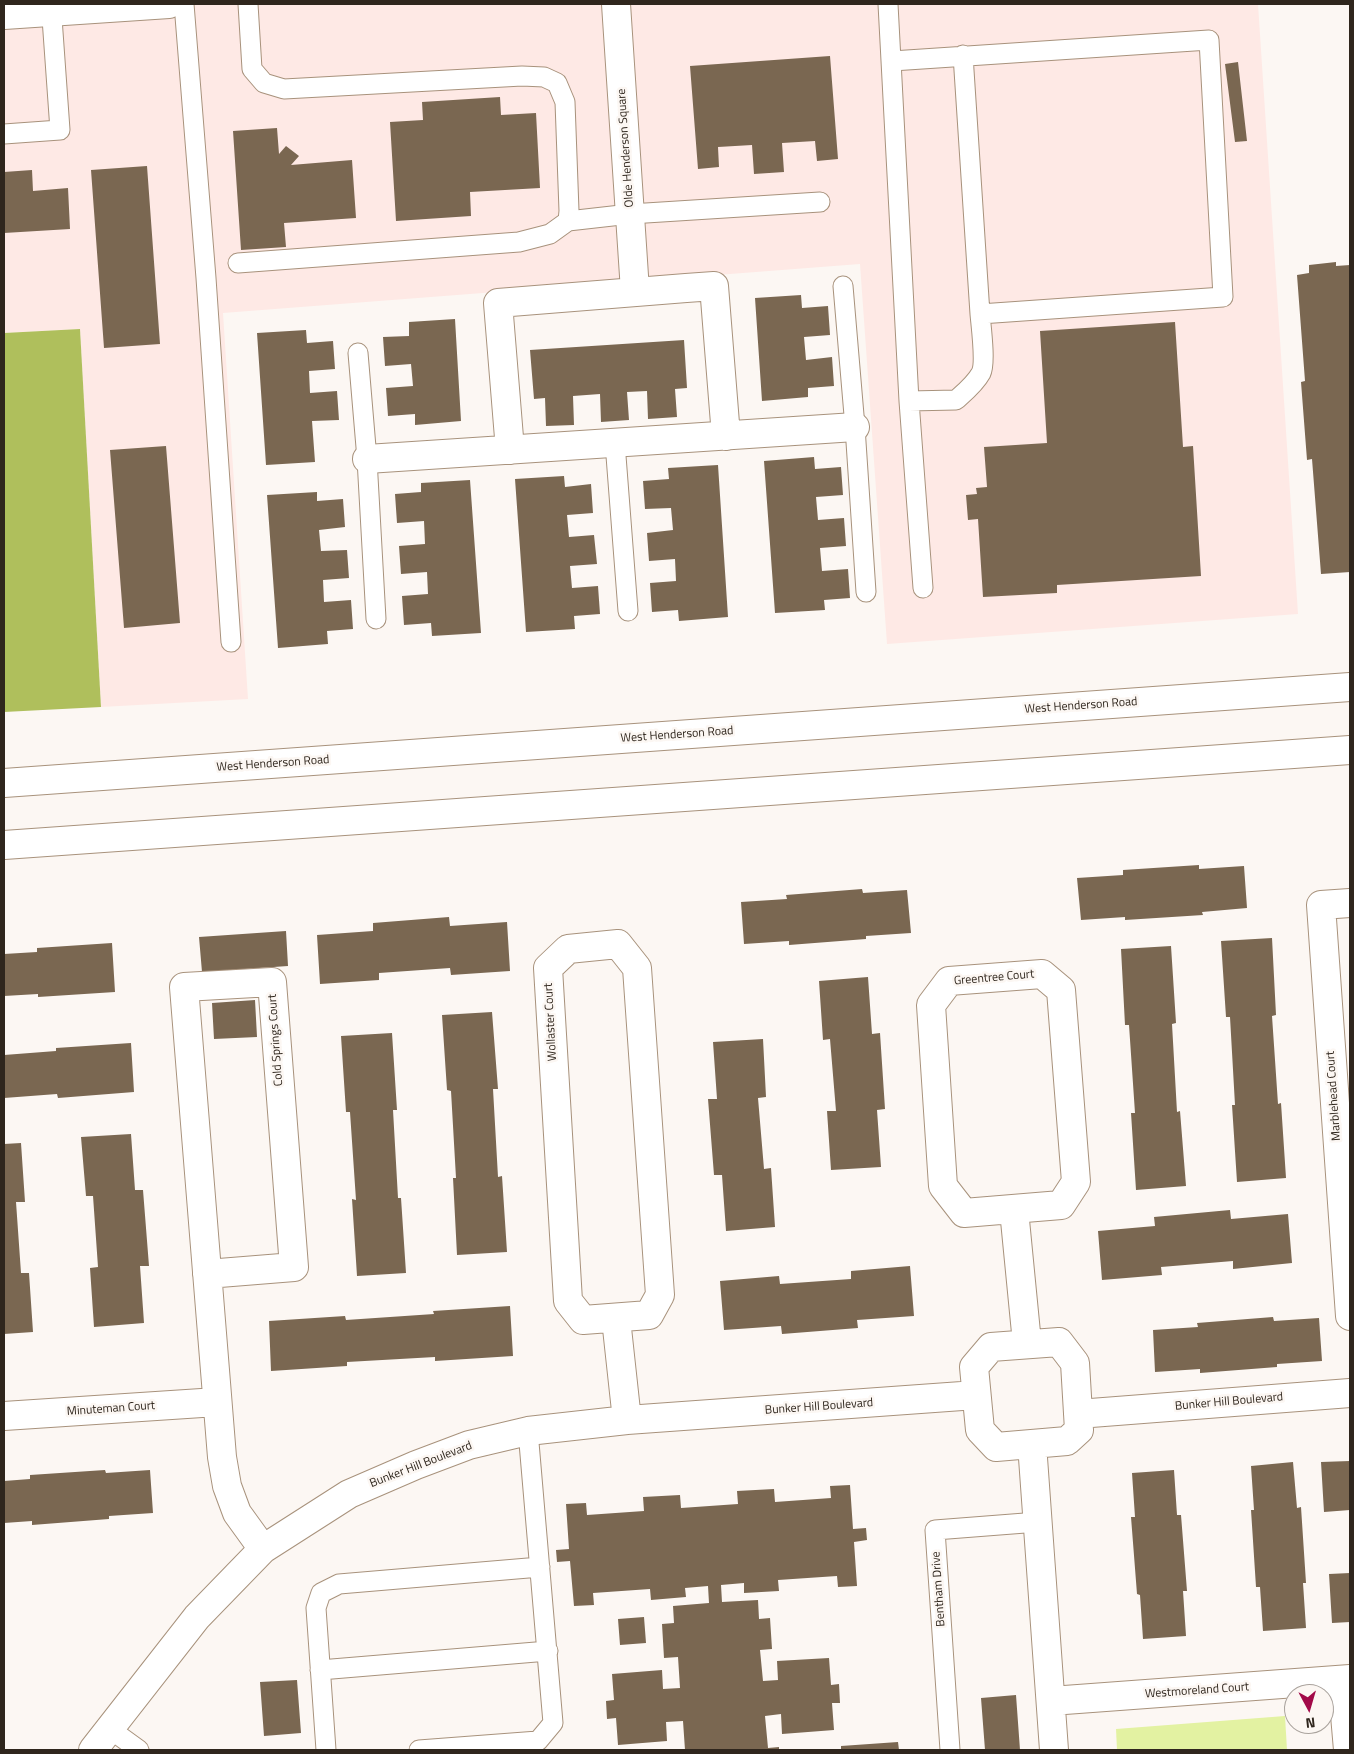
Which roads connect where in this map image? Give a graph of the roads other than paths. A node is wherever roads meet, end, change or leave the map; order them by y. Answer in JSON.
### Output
{"nodes":[{"id":1,"x":169,"y":4,"type":"edge"},
{"id":2,"x":184,"y":4,"type":"edge"},
{"id":3,"x":248,"y":4,"type":"edge"},
{"id":4,"x":616,"y":4,"type":"edge"},
{"id":5,"x":888,"y":4,"type":"edge"},
{"id":6,"x":51,"y":8,"type":"edge"},
{"id":7,"x":4,"y":14,"type":"edge"},
{"id":8,"x":963,"y":55,"type":"junction"},
{"id":9,"x":892,"y":61,"type":"junction"},
{"id":10,"x":4,"y":134,"type":"edge"},
{"id":11,"x":820,"y":202,"type":"dead end"},
{"id":12,"x":630,"y":214,"type":"junction"},
{"id":13,"x":568,"y":221,"type":"junction"},
{"id":14,"x":238,"y":263,"type":"dead end"},
{"id":15,"x":843,"y":286,"type":"dead end"},
{"id":16,"x":635,"y":292,"type":"junction"},
{"id":17,"x":980,"y":314,"type":"junction"},
{"id":18,"x":358,"y":354,"type":"dead end"},
{"id":19,"x":909,"y":401,"type":"junction"},
{"id":20,"x":855,"y":427,"type":"junction"},
{"id":21,"x":726,"y":436,"type":"junction"},
{"id":22,"x":615,"y":443,"type":"junction"},
{"id":23,"x":510,"y":450,"type":"junction"},
{"id":24,"x":367,"y":459,"type":"junction"},
{"id":25,"x":923,"y":588,"type":"dead end"},
{"id":26,"x":866,"y":592,"type":"dead end"},
{"id":27,"x":628,"y":611,"type":"dead end"},
{"id":28,"x":376,"y":620,"type":"dead end"},
{"id":29,"x":231,"y":642,"type":"dead end"},
{"id":30,"x":1350,"y":687,"type":"edge"},
{"id":31,"x":1350,"y":750,"type":"edge"},
{"id":32,"x":4,"y":783,"type":"edge"},
{"id":33,"x":4,"y":845,"type":"edge"},
{"id":34,"x":1350,"y":903,"type":"edge"},
{"id":35,"x":1014,"y":1210,"type":"junction"},
{"id":36,"x":207,"y":1274,"type":"junction"},
{"id":37,"x":1350,"y":1316,"type":"edge"},
{"id":38,"x":616,"y":1319,"type":"junction"},
{"id":39,"x":1027,"y":1343,"type":"junction"},
{"id":40,"x":1350,"y":1392,"type":"edge"},
{"id":41,"x":976,"y":1396,"type":"junction"},
{"id":42,"x":217,"y":1402,"type":"junction"},
{"id":43,"x":1078,"y":1414,"type":"junction"},
{"id":44,"x":4,"y":1416,"type":"edge"},
{"id":45,"x":627,"y":1420,"type":"junction"},
{"id":46,"x":528,"y":1431,"type":"junction"},
{"id":47,"x":1032,"y":1444,"type":"junction"},
{"id":48,"x":1038,"y":1522,"type":"junction"},
{"id":49,"x":263,"y":1549,"type":"junction"},
{"id":50,"x":540,"y":1568,"type":"junction"},
{"id":51,"x":548,"y":1651,"type":"junction"},
{"id":52,"x":320,"y":1670,"type":"junction"},
{"id":53,"x":1346,"y":1679,"type":"edge"},
{"id":54,"x":1051,"y":1701,"type":"junction"},
{"id":55,"x":101,"y":1740,"type":"edge"},
{"id":56,"x":139,"y":1750,"type":"edge"},
{"id":57,"x":326,"y":1750,"type":"edge"},
{"id":58,"x":419,"y":1750,"type":"edge"},
{"id":59,"x":950,"y":1750,"type":"edge"},
{"id":60,"x":1054,"y":1750,"type":"edge"},
{"id":61,"x":1348,"y":1750,"type":"edge"}],
"edges":[{"from":1,"to":6,"type":"street"},
{"from":2,"to":29,"type":"lane"},
{"from":3,"to":13,"type":"lane"},
{"from":4,"to":12,"type":"street","name":"Olde Henderson Square"},
{"from":5,"to":9,"type":"lane"},
{"from":6,"to":7,"type":"street"},
{"from":6,"to":10,"type":"lane"},
{"from":8,"to":9,"type":"lane"},
{"from":8,"to":17,"type":"lane"},
{"from":8,"to":17,"type":"lane"},
{"from":9,"to":19,"type":"lane"},
{"from":11,"to":12,"type":"lane"},
{"from":12,"to":13,"type":"lane"},
{"from":12,"to":16,"type":"street","name":"Olde Henderson Square"},
{"from":13,"to":14,"type":"lane"},
{"from":15,"to":20,"type":"lane"},
{"from":16,"to":21,"type":"street"},
{"from":16,"to":23,"type":"street"},
{"from":17,"to":19,"type":"lane"},
{"from":18,"to":24,"type":"lane"},
{"from":19,"to":25,"type":"lane"},
{"from":20,"to":21,"type":"street"},
{"from":20,"to":26,"type":"lane"},
{"from":21,"to":22,"type":"street"},
{"from":22,"to":23,"type":"street"},
{"from":22,"to":27,"type":"lane"},
{"from":23,"to":24,"type":"street"},
{"from":24,"to":28,"type":"lane"},
{"from":30,"to":32,"type":"street","name":"West Henderson Road"},
{"from":31,"to":33,"type":"street"},
{"from":34,"to":37,"type":"street","name":"Marblehead Court"},
{"from":35,"to":35,"type":"street","name":"Greentree Court"},
{"from":35,"to":39,"type":"street"},
{"from":36,"to":36,"type":"street","name":"Cold Springs Court"},
{"from":36,"to":42,"type":"street","name":"Cold Springs Court"},
{"from":38,"to":38,"type":"street","name":"Wollaster Court"},
{"from":38,"to":45,"type":"street"},
{"from":39,"to":41,"type":"street"},
{"from":39,"to":43,"type":"street"},
{"from":40,"to":43,"type":"street","name":"Bunker Hill Boulevard"},
{"from":41,"to":45,"type":"street","name":"Bunker Hill Boulevard"},
{"from":41,"to":47,"type":"street"},
{"from":42,"to":44,"type":"street","name":"Minuteman Court"},
{"from":42,"to":49,"type":"street","name":"Cold Springs Court"},
{"from":43,"to":47,"type":"street"},
{"from":45,"to":46,"type":"street","name":"Bunker Hill Boulevard"},
{"from":46,"to":49,"type":"street","name":"Bunker Hill Boulevard"},
{"from":46,"to":50,"type":"lane"},
{"from":47,"to":48,"type":"street"},
{"from":48,"to":54,"type":"street"},
{"from":48,"to":59,"type":"lane","name":"Bentham Drive"},
{"from":49,"to":55,"type":"street","name":"Bunker Hill Boulevard"},
{"from":50,"to":51,"type":"lane"},
{"from":50,"to":52,"type":"lane"},
{"from":51,"to":52,"type":"lane"},
{"from":51,"to":58,"type":"lane"},
{"from":52,"to":57,"type":"lane"},
{"from":53,"to":54,"type":"street","name":"Westmoreland Court"},
{"from":53,"to":61,"type":"street","name":"Westmoreland Court"},
{"from":54,"to":60,"type":"street"},
{"from":55,"to":56,"type":"lane"}]}
